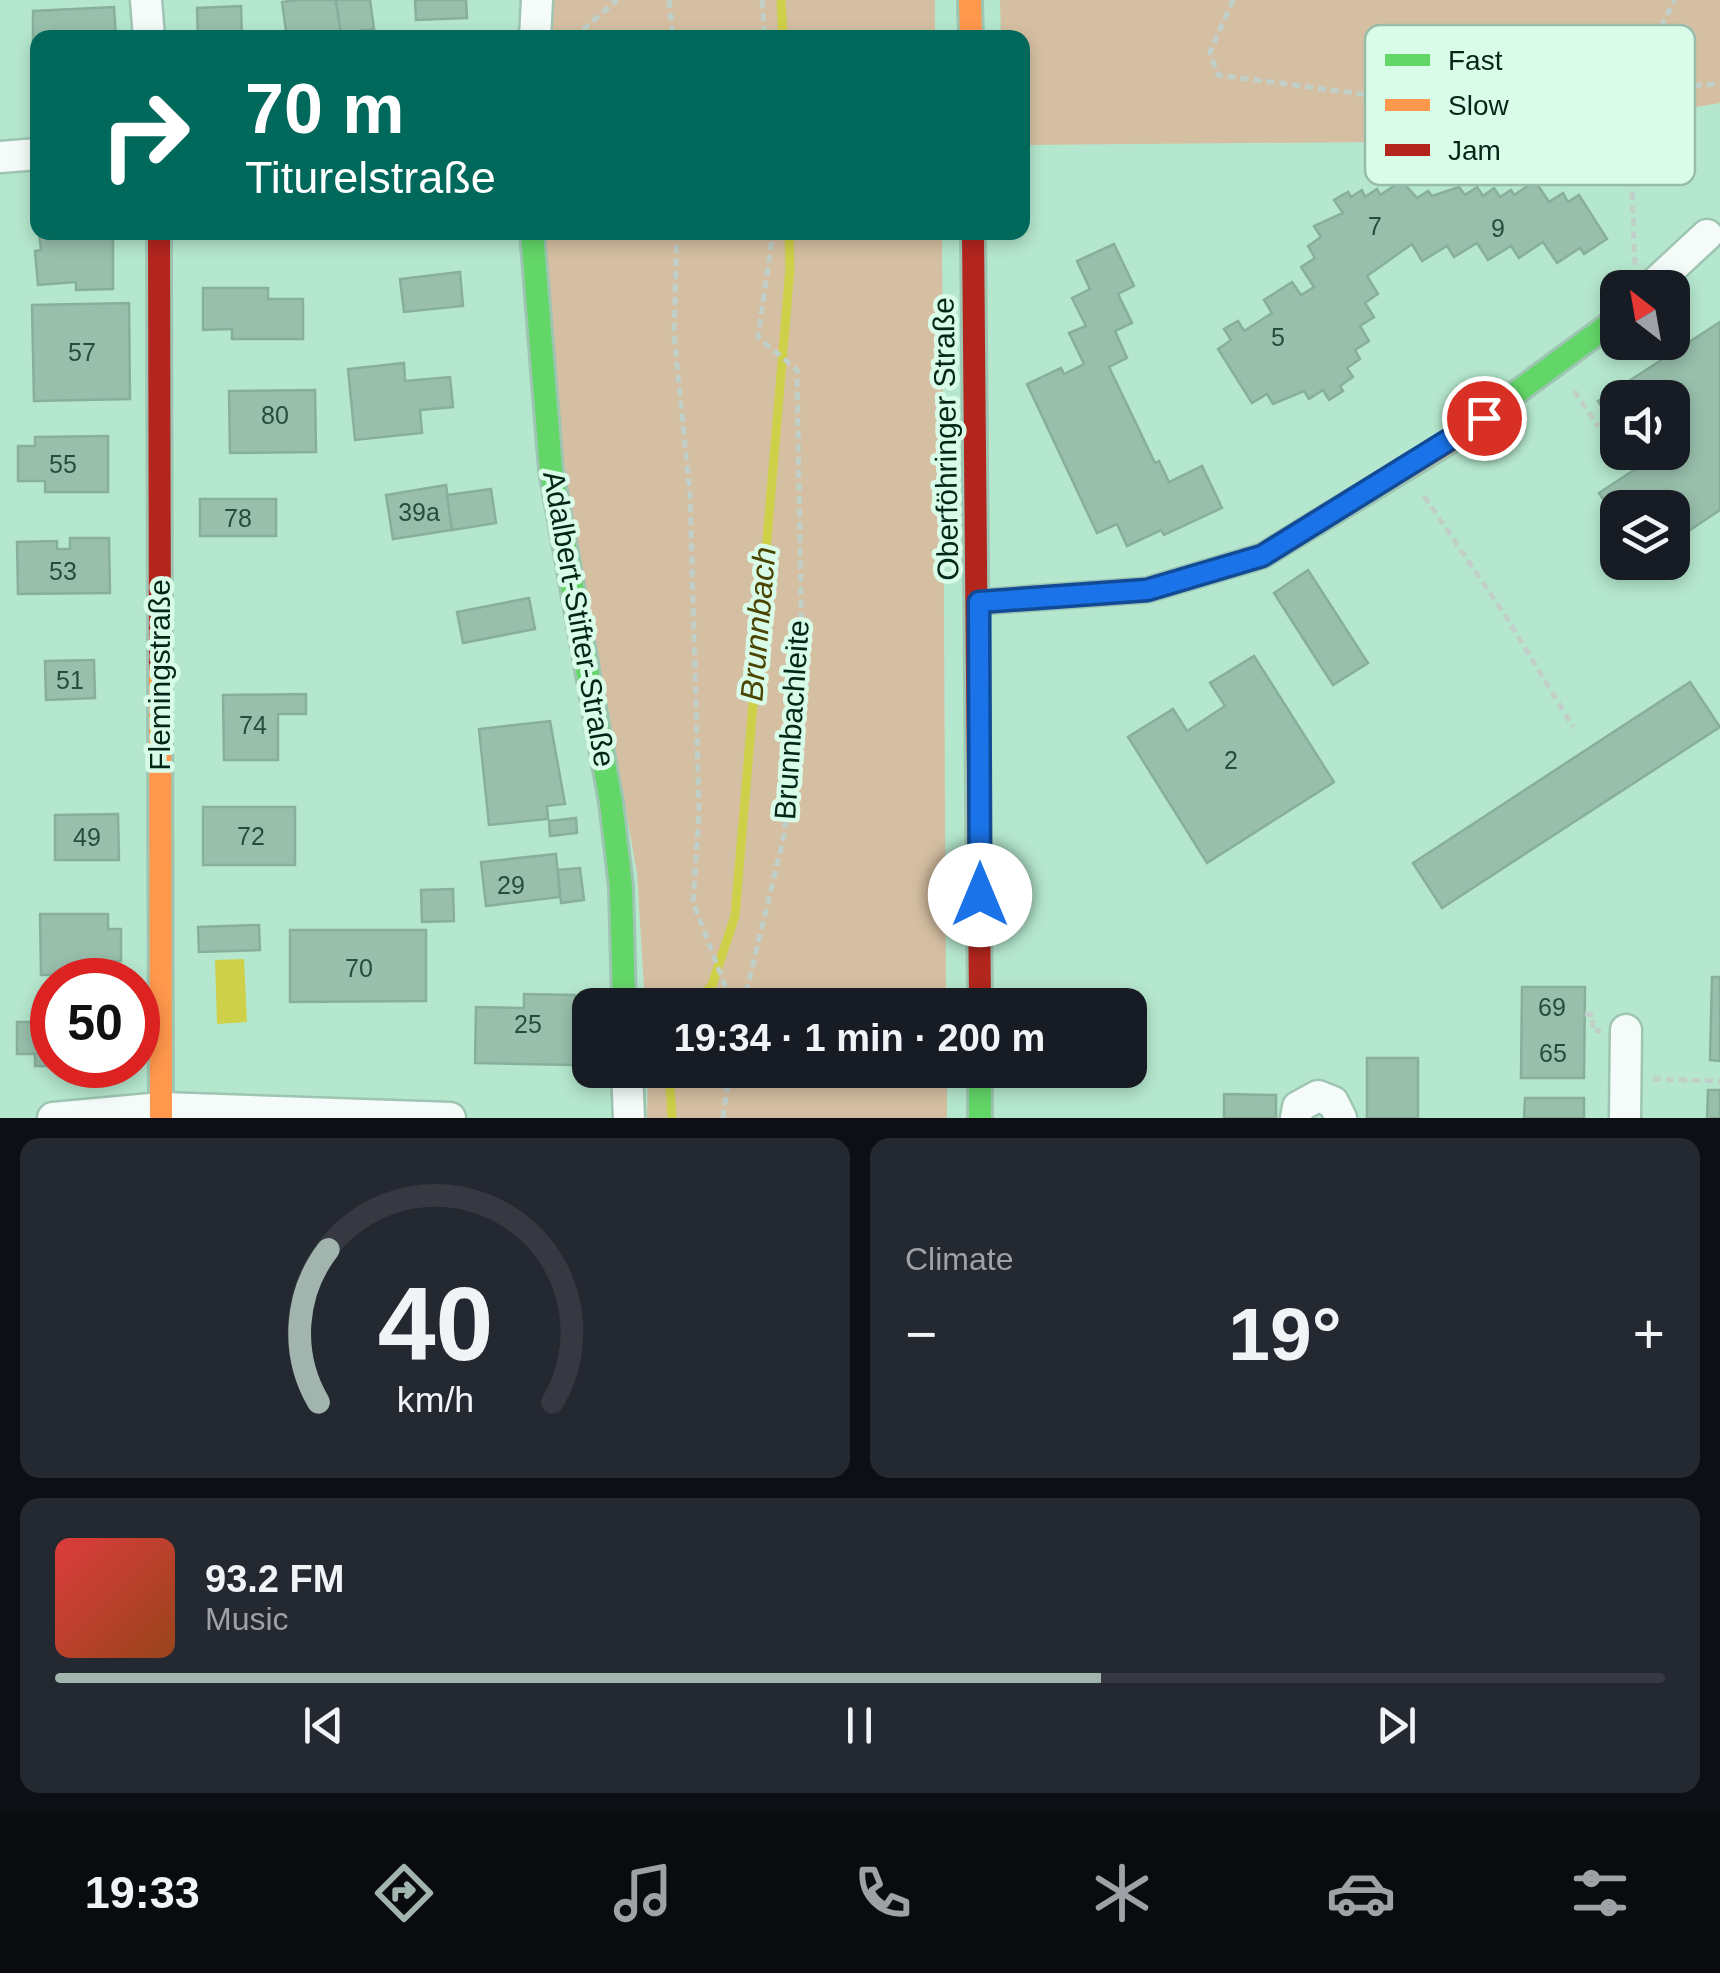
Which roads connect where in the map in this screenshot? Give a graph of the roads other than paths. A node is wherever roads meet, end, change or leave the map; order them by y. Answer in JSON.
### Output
{"nodes":[{"id":1,"x":146,"y":0,"type":"edge"},
{"id":2,"x":537,"y":0,"type":"edge"},
{"id":3,"x":970,"y":0,"type":"edge"},
{"id":4,"x":148,"y":30,"type":"edge"},
{"id":5,"x":535,"y":30,"type":"edge"},
{"id":6,"x":971,"y":30,"type":"edge"},
{"id":7,"x":30,"y":155,"type":"edge"},
{"id":8,"x":0,"y":157,"type":"edge"},
{"id":9,"x":1707,"y":235,"type":"dead end"},
{"id":10,"x":159,"y":240,"type":"edge"},
{"id":11,"x":533,"y":240,"type":"edge"},
{"id":12,"x":974,"y":240,"type":"edge"},
{"id":13,"x":1655,"y":270,"type":"edge"},
{"id":14,"x":1600,"y":331,"type":"edge"},
{"id":15,"x":979,"y":602,"type":"junction"},
{"id":16,"x":624,"y":988,"type":"edge"},
{"id":17,"x":980,"y":988,"type":"edge"},
{"id":18,"x":1626,"y":1030,"type":"dead end"},
{"id":19,"x":628,"y":1088,"type":"edge"},
{"id":20,"x":980,"y":1088,"type":"edge"},
{"id":21,"x":161,"y":1113,"type":"edge"},
{"id":22,"x":53,"y":1118,"type":"edge"},
{"id":23,"x":450,"y":1118,"type":"edge"},
{"id":24,"x":629,"y":1118,"type":"edge"},
{"id":25,"x":980,"y":1118,"type":"edge"},
{"id":26,"x":1296,"y":1118,"type":"edge"},
{"id":27,"x":1341,"y":1118,"type":"edge"},
{"id":28,"x":1625,"y":1118,"type":"edge"}],
"edges":[{"from":1,"to":4,"type":"street"},
{"from":2,"to":5,"type":"street"},
{"from":3,"to":6,"type":"street"},
{"from":7,"to":8,"type":"street"},
{"from":9,"to":13,"type":"street"},
{"from":10,"to":21,"type":"street","name":"Flemingstraße"},
{"from":11,"to":16,"type":"street","name":"Adalbert-Stifter-Straße"},
{"from":12,"to":15,"type":"street","name":"Oberföhringer Straße"},
{"from":14,"to":15,"type":"street"},
{"from":15,"to":17,"type":"street","name":"Oberföhringer Straße"},
{"from":18,"to":28,"type":"street"},
{"from":19,"to":24,"type":"street"},
{"from":20,"to":25,"type":"street"},
{"from":21,"to":22,"type":"street"},
{"from":21,"to":23,"type":"street"},
{"from":26,"to":27,"type":"street"}]}
